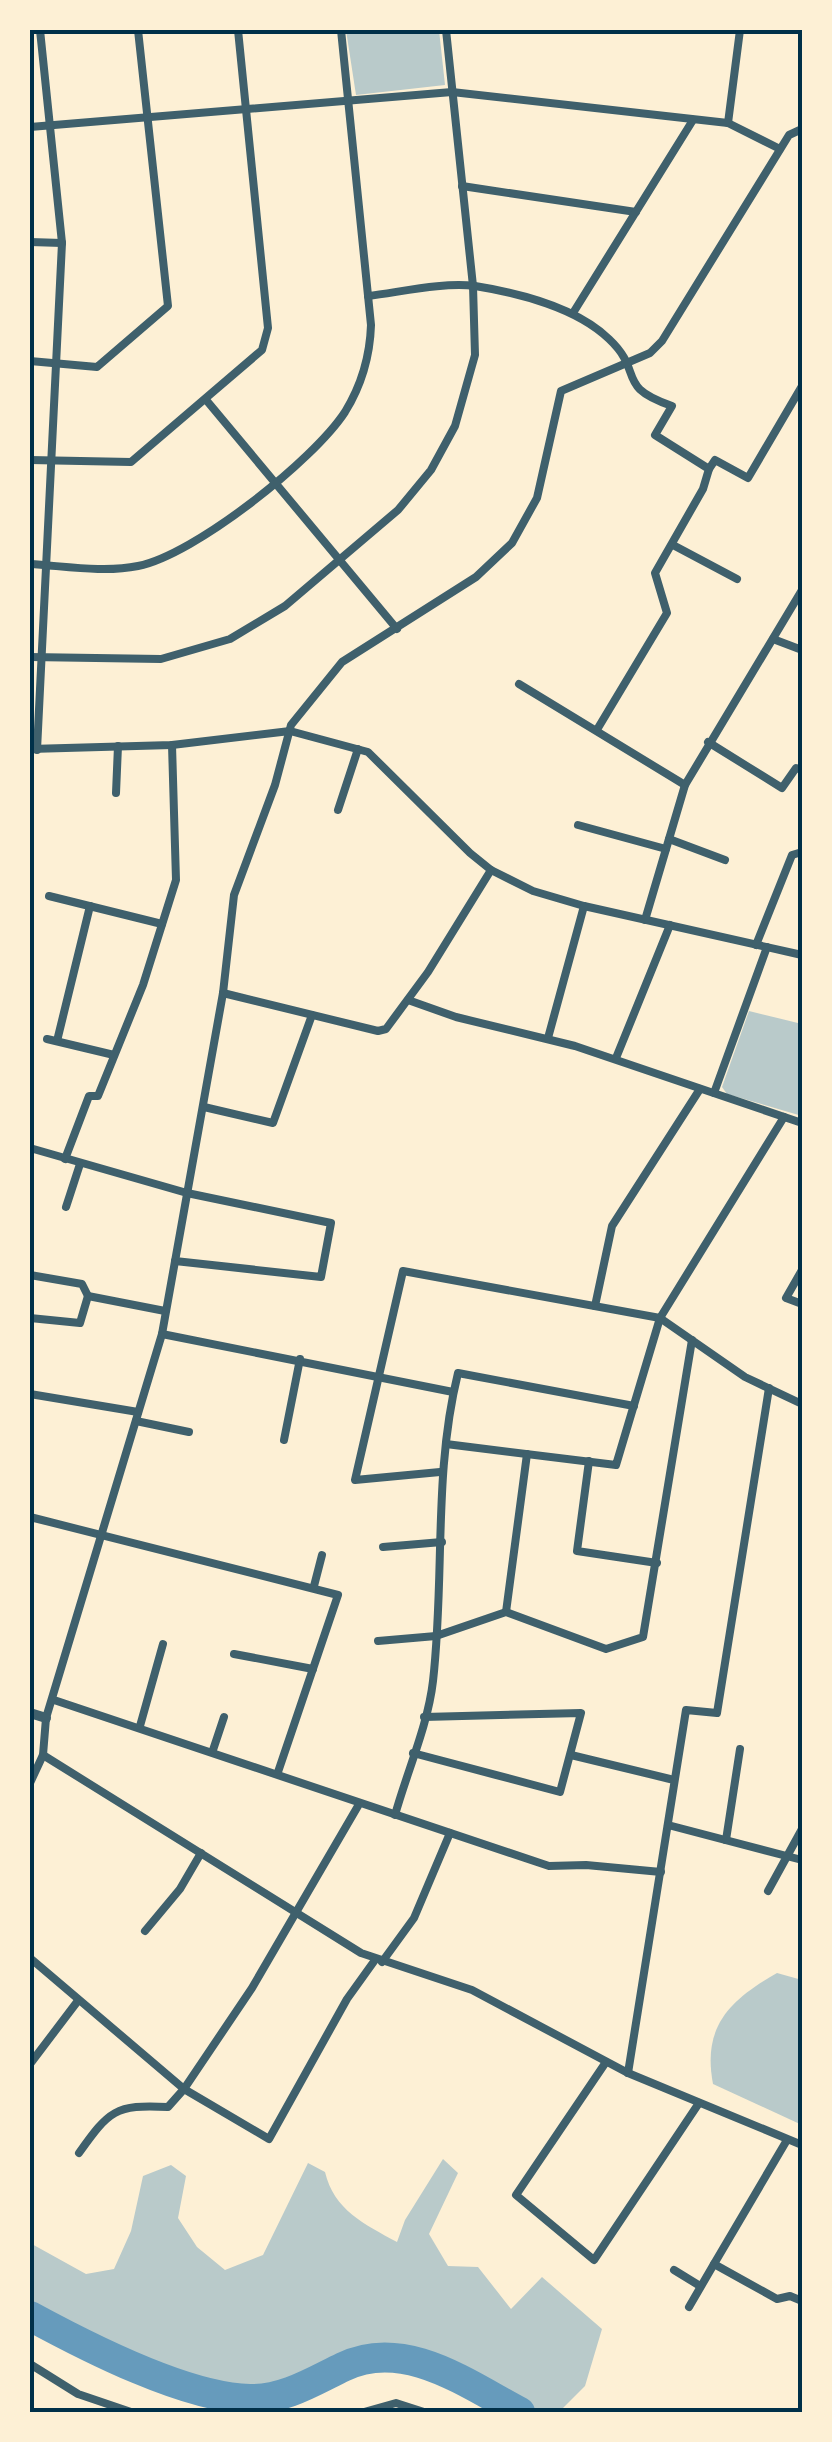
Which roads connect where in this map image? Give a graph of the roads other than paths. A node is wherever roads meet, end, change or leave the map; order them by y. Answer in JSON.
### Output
{"nodes":[{"id":1,"x":40,"y":30,"type":"edge"},
{"id":2,"x":138,"y":30,"type":"edge"},
{"id":3,"x":238,"y":30,"type":"edge"},
{"id":4,"x":341,"y":30,"type":"edge"},
{"id":5,"x":446,"y":30,"type":"edge"},
{"id":6,"x":740,"y":30,"type":"edge"},
{"id":7,"x":802,"y":78,"type":"edge"},
{"id":8,"x":452,"y":92,"type":"junction"},
{"id":9,"x":801,"y":98,"type":"edge"},
{"id":10,"x":349,"y":102,"type":"junction"},
{"id":11,"x":246,"y":109,"type":"junction"},
{"id":12,"x":147,"y":118,"type":"junction"},
{"id":13,"x":693,"y":120,"type":"junction"},
{"id":14,"x":728,"y":123,"type":"junction"},
{"id":15,"x":50,"y":126,"type":"junction"},
{"id":16,"x":30,"y":128,"type":"edge"},
{"id":17,"x":801,"y":129,"type":"edge"},
{"id":18,"x":780,"y":149,"type":"junction"},
{"id":19,"x":802,"y":152,"type":"edge"},
{"id":20,"x":462,"y":186,"type":"junction"},
{"id":21,"x":636,"y":212,"type":"junction"},
{"id":22,"x":30,"y":242,"type":"edge"},
{"id":23,"x":62,"y":243,"type":"junction"},
{"id":24,"x":473,"y":286,"type":"junction"},
{"id":25,"x":368,"y":296,"type":"junction"},
{"id":26,"x":573,"y":313,"type":"junction"},
{"id":27,"x":628,"y":360,"type":"junction"},
{"id":28,"x":30,"y":361,"type":"edge"},
{"id":29,"x":55,"y":362,"type":"junction"},
{"id":30,"x":802,"y":386,"type":"edge"},
{"id":31,"x":207,"y":401,"type":"junction"},
{"id":32,"x":30,"y":460,"type":"edge"},
{"id":33,"x":50,"y":461,"type":"junction"},
{"id":34,"x":709,"y":469,"type":"junction"},
{"id":35,"x":274,"y":481,"type":"junction"},
{"id":36,"x":673,"y":545,"type":"junction"},
{"id":37,"x":340,"y":558,"type":"junction"},
{"id":38,"x":30,"y":564,"type":"edge"},
{"id":39,"x":44,"y":565,"type":"junction"},
{"id":40,"x":737,"y":579,"type":"dead end"},
{"id":41,"x":802,"y":590,"type":"edge"},
{"id":42,"x":397,"y":628,"type":"junction"},
{"id":43,"x":774,"y":639,"type":"junction"},
{"id":44,"x":802,"y":650,"type":"edge"},
{"id":45,"x":30,"y":658,"type":"edge"},
{"id":46,"x":40,"y":658,"type":"junction"},
{"id":47,"x":519,"y":684,"type":"dead end"},
{"id":48,"x":598,"y":728,"type":"junction"},
{"id":49,"x":290,"y":731,"type":"junction"},
{"id":50,"x":708,"y":742,"type":"junction"},
{"id":51,"x":172,"y":745,"type":"junction"},
{"id":52,"x":118,"y":746,"type":"junction"},
{"id":53,"x":34,"y":749,"type":"edge"},
{"id":54,"x":358,"y":750,"type":"junction"},
{"id":55,"x":802,"y":770,"type":"edge"},
{"id":56,"x":686,"y":785,"type":"junction"},
{"id":57,"x":116,"y":793,"type":"dead end"},
{"id":58,"x":338,"y":810,"type":"dead end"},
{"id":59,"x":578,"y":825,"type":"dead end"},
{"id":60,"x":667,"y":844,"type":"junction"},
{"id":61,"x":802,"y":852,"type":"edge"},
{"id":62,"x":725,"y":860,"type":"dead end"},
{"id":63,"x":490,"y":870,"type":"junction"},
{"id":64,"x":48,"y":896,"type":"dead end"},
{"id":65,"x":90,"y":906,"type":"junction"},
{"id":66,"x":584,"y":906,"type":"junction"},
{"id":67,"x":645,"y":920,"type":"junction"},
{"id":68,"x":162,"y":924,"type":"junction"},
{"id":69,"x":670,"y":925,"type":"junction"},
{"id":70,"x":756,"y":945,"type":"junction"},
{"id":71,"x":767,"y":947,"type":"junction"},
{"id":72,"x":802,"y":955,"type":"edge"},
{"id":73,"x":223,"y":992,"type":"junction"},
{"id":74,"x":408,"y":1000,"type":"junction"},
{"id":75,"x":312,"y":1015,"type":"junction"},
{"id":76,"x":548,"y":1038,"type":"junction"},
{"id":77,"x":114,"y":1055,"type":"junction"},
{"id":78,"x":616,"y":1058,"type":"junction"},
{"id":79,"x":700,"y":1090,"type":"junction"},
{"id":80,"x":714,"y":1093,"type":"junction"},
{"id":81,"x":204,"y":1107,"type":"junction"},
{"id":82,"x":784,"y":1117,"type":"junction"},
{"id":83,"x":802,"y":1123,"type":"edge"},
{"id":84,"x":30,"y":1148,"type":"edge"},
{"id":85,"x":65,"y":1158,"type":"junction"},
{"id":86,"x":80,"y":1164,"type":"junction"},
{"id":87,"x":188,"y":1193,"type":"junction"},
{"id":88,"x":66,"y":1207,"type":"dead end"},
{"id":89,"x":176,"y":1260,"type":"junction"},
{"id":90,"x":802,"y":1270,"type":"edge"},
{"id":91,"x":30,"y":1275,"type":"edge"},
{"id":92,"x":88,"y":1296,"type":"junction"},
{"id":93,"x":802,"y":1304,"type":"edge"},
{"id":94,"x":595,"y":1306,"type":"junction"},
{"id":95,"x":164,"y":1310,"type":"junction"},
{"id":96,"x":30,"y":1318,"type":"edge"},
{"id":97,"x":660,"y":1318,"type":"junction"},
{"id":98,"x":162,"y":1334,"type":"junction"},
{"id":99,"x":692,"y":1340,"type":"junction"},
{"id":100,"x":300,"y":1359,"type":"junction"},
{"id":101,"x":378,"y":1376,"type":"junction"},
{"id":102,"x":768,"y":1388,"type":"junction"},
{"id":103,"x":453,"y":1392,"type":"junction"},
{"id":104,"x":30,"y":1394,"type":"edge"},
{"id":105,"x":802,"y":1404,"type":"edge"},
{"id":106,"x":634,"y":1406,"type":"junction"},
{"id":107,"x":137,"y":1416,"type":"junction"},
{"id":108,"x":189,"y":1432,"type":"dead end"},
{"id":109,"x":284,"y":1440,"type":"dead end"},
{"id":110,"x":446,"y":1444,"type":"junction"},
{"id":111,"x":527,"y":1454,"type":"junction"},
{"id":112,"x":589,"y":1461,"type":"junction"},
{"id":113,"x":440,"y":1472,"type":"junction"},
{"id":114,"x":30,"y":1517,"type":"edge"},
{"id":115,"x":103,"y":1535,"type":"junction"},
{"id":116,"x":442,"y":1542,"type":"junction"},
{"id":117,"x":382,"y":1547,"type":"dead end"},
{"id":118,"x":322,"y":1555,"type":"dead end"},
{"id":119,"x":656,"y":1563,"type":"junction"},
{"id":120,"x":314,"y":1586,"type":"junction"},
{"id":121,"x":506,"y":1612,"type":"junction"},
{"id":122,"x":436,"y":1636,"type":"junction"},
{"id":123,"x":378,"y":1641,"type":"dead end"},
{"id":124,"x":163,"y":1644,"type":"dead end"},
{"id":125,"x":234,"y":1654,"type":"dead end"},
{"id":126,"x":313,"y":1670,"type":"junction"},
{"id":127,"x":54,"y":1700,"type":"junction"},
{"id":128,"x":30,"y":1713,"type":"edge"},
{"id":129,"x":224,"y":1717,"type":"dead end"},
{"id":130,"x":424,"y":1717,"type":"junction"},
{"id":131,"x":46,"y":1718,"type":"junction"},
{"id":132,"x":140,"y":1726,"type":"junction"},
{"id":133,"x":740,"y":1749,"type":"dead end"},
{"id":134,"x":214,"y":1750,"type":"junction"},
{"id":135,"x":413,"y":1753,"type":"junction"},
{"id":136,"x":43,"y":1755,"type":"junction"},
{"id":137,"x":571,"y":1755,"type":"junction"},
{"id":138,"x":278,"y":1772,"type":"junction"},
{"id":139,"x":674,"y":1780,"type":"junction"},
{"id":140,"x":30,"y":1783,"type":"edge"},
{"id":141,"x":358,"y":1806,"type":"junction"},
{"id":142,"x":394,"y":1815,"type":"junction"},
{"id":143,"x":668,"y":1825,"type":"junction"},
{"id":144,"x":802,"y":1829,"type":"edge"},
{"id":145,"x":450,"y":1832,"type":"junction"},
{"id":146,"x":726,"y":1840,"type":"junction"},
{"id":147,"x":201,"y":1853,"type":"junction"},
{"id":148,"x":786,"y":1856,"type":"junction"},
{"id":149,"x":802,"y":1860,"type":"edge"},
{"id":150,"x":662,"y":1872,"type":"junction"},
{"id":151,"x":768,"y":1891,"type":"dead end"},
{"id":152,"x":297,"y":1912,"type":"junction"},
{"id":153,"x":145,"y":1930,"type":"dead end"},
{"id":154,"x":30,"y":1958,"type":"edge"},
{"id":155,"x":378,"y":1961,"type":"junction"},
{"id":156,"x":77,"y":2002,"type":"junction"},
{"id":157,"x":606,"y":2062,"type":"junction"},
{"id":158,"x":30,"y":2064,"type":"edge"},
{"id":159,"x":628,"y":2073,"type":"junction"},
{"id":160,"x":184,"y":2089,"type":"junction"},
{"id":161,"x":699,"y":2103,"type":"junction"},
{"id":162,"x":788,"y":2140,"type":"junction"},
{"id":163,"x":802,"y":2145,"type":"edge"},
{"id":164,"x":79,"y":2152,"type":"dead end"},
{"id":165,"x":714,"y":2264,"type":"junction"},
{"id":166,"x":674,"y":2270,"type":"dead end"},
{"id":167,"x":700,"y":2286,"type":"junction"},
{"id":168,"x":802,"y":2302,"type":"edge"},
{"id":169,"x":689,"y":2307,"type":"dead end"},
{"id":170,"x":30,"y":2364,"type":"edge"},
{"id":171,"x":132,"y":2412,"type":"edge"},
{"id":172,"x":364,"y":2412,"type":"edge"},
{"id":173,"x":424,"y":2412,"type":"edge"}],
"edges":[{"from":1,"to":15,"type":"street"},
{"from":2,"to":12,"type":"street"},
{"from":3,"to":11,"type":"street"},
{"from":4,"to":10,"type":"street"},
{"from":5,"to":8,"type":"street"},
{"from":6,"to":14,"type":"street"},
{"from":7,"to":9,"type":"street"},
{"from":8,"to":10,"type":"street"},
{"from":8,"to":13,"type":"street"},
{"from":8,"to":20,"type":"street"},
{"from":9,"to":17,"type":"street"},
{"from":10,"to":11,"type":"street"},
{"from":10,"to":25,"type":"street"},
{"from":11,"to":12,"type":"street"},
{"from":11,"to":31,"type":"street"},
{"from":12,"to":15,"type":"street"},
{"from":12,"to":29,"type":"street"},
{"from":13,"to":14,"type":"street"},
{"from":13,"to":21,"type":"street"},
{"from":14,"to":18,"type":"street"},
{"from":15,"to":16,"type":"street"},
{"from":15,"to":23,"type":"street"},
{"from":17,"to":18,"type":"street"},
{"from":17,"to":19,"type":"street"},
{"from":18,"to":27,"type":"street"},
{"from":20,"to":21,"type":"street"},
{"from":20,"to":24,"type":"street"},
{"from":21,"to":26,"type":"street"},
{"from":22,"to":23,"type":"street"},
{"from":23,"to":29,"type":"street"},
{"from":24,"to":25,"type":"street"},
{"from":24,"to":26,"type":"street"},
{"from":24,"to":37,"type":"street"},
{"from":25,"to":35,"type":"street"},
{"from":26,"to":27,"type":"street"},
{"from":27,"to":34,"type":"street"},
{"from":27,"to":42,"type":"street"},
{"from":28,"to":29,"type":"street"},
{"from":29,"to":33,"type":"street"},
{"from":30,"to":34,"type":"street"},
{"from":31,"to":33,"type":"street"},
{"from":31,"to":35,"type":"street"},
{"from":32,"to":33,"type":"street"},
{"from":33,"to":39,"type":"street"},
{"from":34,"to":36,"type":"street"},
{"from":35,"to":37,"type":"street"},
{"from":35,"to":39,"type":"street"},
{"from":36,"to":40,"type":"street"},
{"from":36,"to":48,"type":"street"},
{"from":37,"to":42,"type":"street"},
{"from":37,"to":46,"type":"street"},
{"from":38,"to":39,"type":"street"},
{"from":39,"to":46,"type":"street"},
{"from":41,"to":43,"type":"street"},
{"from":42,"to":49,"type":"street"},
{"from":43,"to":44,"type":"street"},
{"from":43,"to":50,"type":"street"},
{"from":45,"to":46,"type":"street"},
{"from":46,"to":53,"type":"street"},
{"from":47,"to":48,"type":"street"},
{"from":48,"to":56,"type":"street"},
{"from":49,"to":51,"type":"street"},
{"from":49,"to":54,"type":"street"},
{"from":49,"to":73,"type":"street"},
{"from":50,"to":55,"type":"street"},
{"from":50,"to":56,"type":"street"},
{"from":51,"to":52,"type":"street"},
{"from":51,"to":68,"type":"street"},
{"from":52,"to":53,"type":"street"},
{"from":52,"to":57,"type":"street"},
{"from":54,"to":58,"type":"street"},
{"from":54,"to":63,"type":"street"},
{"from":56,"to":60,"type":"street"},
{"from":59,"to":60,"type":"street"},
{"from":60,"to":62,"type":"street"},
{"from":60,"to":67,"type":"street"},
{"from":61,"to":70,"type":"street"},
{"from":63,"to":66,"type":"street"},
{"from":63,"to":74,"type":"street"},
{"from":64,"to":65,"type":"street"},
{"from":65,"to":68,"type":"street"},
{"from":65,"to":77,"type":"street"},
{"from":66,"to":67,"type":"street"},
{"from":66,"to":76,"type":"street"},
{"from":67,"to":69,"type":"street"},
{"from":68,"to":77,"type":"street"},
{"from":69,"to":70,"type":"street"},
{"from":69,"to":78,"type":"street"},
{"from":70,"to":71,"type":"street"},
{"from":71,"to":72,"type":"street"},
{"from":71,"to":80,"type":"street"},
{"from":73,"to":75,"type":"street"},
{"from":73,"to":81,"type":"street"},
{"from":74,"to":75,"type":"street"},
{"from":74,"to":76,"type":"street"},
{"from":75,"to":81,"type":"street"},
{"from":76,"to":78,"type":"street"},
{"from":77,"to":85,"type":"street"},
{"from":78,"to":79,"type":"street"},
{"from":79,"to":80,"type":"street"},
{"from":79,"to":94,"type":"street"},
{"from":80,"to":82,"type":"street"},
{"from":81,"to":87,"type":"street"},
{"from":82,"to":83,"type":"street"},
{"from":82,"to":97,"type":"street"},
{"from":84,"to":85,"type":"street"},
{"from":85,"to":86,"type":"street"},
{"from":86,"to":87,"type":"street"},
{"from":86,"to":88,"type":"street"},
{"from":87,"to":89,"type":"street"},
{"from":87,"to":89,"type":"street"},
{"from":89,"to":95,"type":"street"},
{"from":90,"to":93,"type":"street"},
{"from":91,"to":92,"type":"street"},
{"from":92,"to":95,"type":"street"},
{"from":92,"to":96,"type":"street"},
{"from":94,"to":97,"type":"street"},
{"from":94,"to":101,"type":"street"},
{"from":95,"to":98,"type":"street"},
{"from":97,"to":99,"type":"street"},
{"from":97,"to":106,"type":"street"},
{"from":98,"to":100,"type":"street"},
{"from":98,"to":107,"type":"street"},
{"from":99,"to":102,"type":"street"},
{"from":99,"to":119,"type":"street"},
{"from":100,"to":101,"type":"street"},
{"from":100,"to":109,"type":"street"},
{"from":101,"to":103,"type":"street"},
{"from":101,"to":113,"type":"street"},
{"from":102,"to":105,"type":"street"},
{"from":102,"to":139,"type":"street"},
{"from":103,"to":106,"type":"street"},
{"from":103,"to":110,"type":"street"},
{"from":104,"to":107,"type":"street"},
{"from":106,"to":112,"type":"street"},
{"from":107,"to":108,"type":"street"},
{"from":107,"to":115,"type":"street"},
{"from":110,"to":111,"type":"street"},
{"from":110,"to":113,"type":"street"},
{"from":111,"to":112,"type":"street"},
{"from":111,"to":121,"type":"street"},
{"from":112,"to":119,"type":"street"},
{"from":113,"to":116,"type":"street"},
{"from":114,"to":115,"type":"street"},
{"from":115,"to":120,"type":"street"},
{"from":115,"to":127,"type":"street"},
{"from":116,"to":117,"type":"street"},
{"from":116,"to":122,"type":"street"},
{"from":118,"to":120,"type":"street"},
{"from":119,"to":121,"type":"street"},
{"from":120,"to":126,"type":"street"},
{"from":121,"to":122,"type":"street"},
{"from":122,"to":123,"type":"street"},
{"from":122,"to":130,"type":"street"},
{"from":124,"to":132,"type":"street"},
{"from":125,"to":126,"type":"street"},
{"from":126,"to":138,"type":"street"},
{"from":127,"to":131,"type":"street"},
{"from":127,"to":132,"type":"street"},
{"from":128,"to":131,"type":"street"},
{"from":129,"to":134,"type":"street"},
{"from":130,"to":135,"type":"street"},
{"from":130,"to":137,"type":"street"},
{"from":131,"to":136,"type":"street"},
{"from":132,"to":134,"type":"street"},
{"from":133,"to":146,"type":"street"},
{"from":134,"to":138,"type":"street"},
{"from":135,"to":137,"type":"street"},
{"from":135,"to":142,"type":"street"},
{"from":136,"to":140,"type":"street"},
{"from":136,"to":147,"type":"street"},
{"from":137,"to":139,"type":"street"},
{"from":138,"to":141,"type":"street"},
{"from":139,"to":143,"type":"street"},
{"from":141,"to":142,"type":"street"},
{"from":141,"to":152,"type":"street"},
{"from":142,"to":145,"type":"street"},
{"from":143,"to":146,"type":"street"},
{"from":143,"to":150,"type":"street"},
{"from":144,"to":148,"type":"street"},
{"from":145,"to":150,"type":"street"},
{"from":145,"to":155,"type":"street"},
{"from":146,"to":148,"type":"street"},
{"from":147,"to":152,"type":"street"},
{"from":147,"to":153,"type":"street"},
{"from":148,"to":149,"type":"street"},
{"from":148,"to":151,"type":"street"},
{"from":150,"to":159,"type":"street"},
{"from":152,"to":155,"type":"street"},
{"from":152,"to":160,"type":"street"},
{"from":154,"to":156,"type":"street"},
{"from":155,"to":157,"type":"street"},
{"from":155,"to":160,"type":"street"},
{"from":156,"to":158,"type":"street"},
{"from":156,"to":160,"type":"street"},
{"from":157,"to":159,"type":"street"},
{"from":157,"to":161,"type":"street"},
{"from":159,"to":161,"type":"street"},
{"from":160,"to":164,"type":"street"},
{"from":161,"to":162,"type":"street"},
{"from":162,"to":163,"type":"street"},
{"from":162,"to":165,"type":"street"},
{"from":165,"to":167,"type":"street"},
{"from":165,"to":168,"type":"street"},
{"from":166,"to":167,"type":"street"},
{"from":167,"to":169,"type":"street"},
{"from":170,"to":171,"type":"street"},
{"from":172,"to":173,"type":"street"}]}
